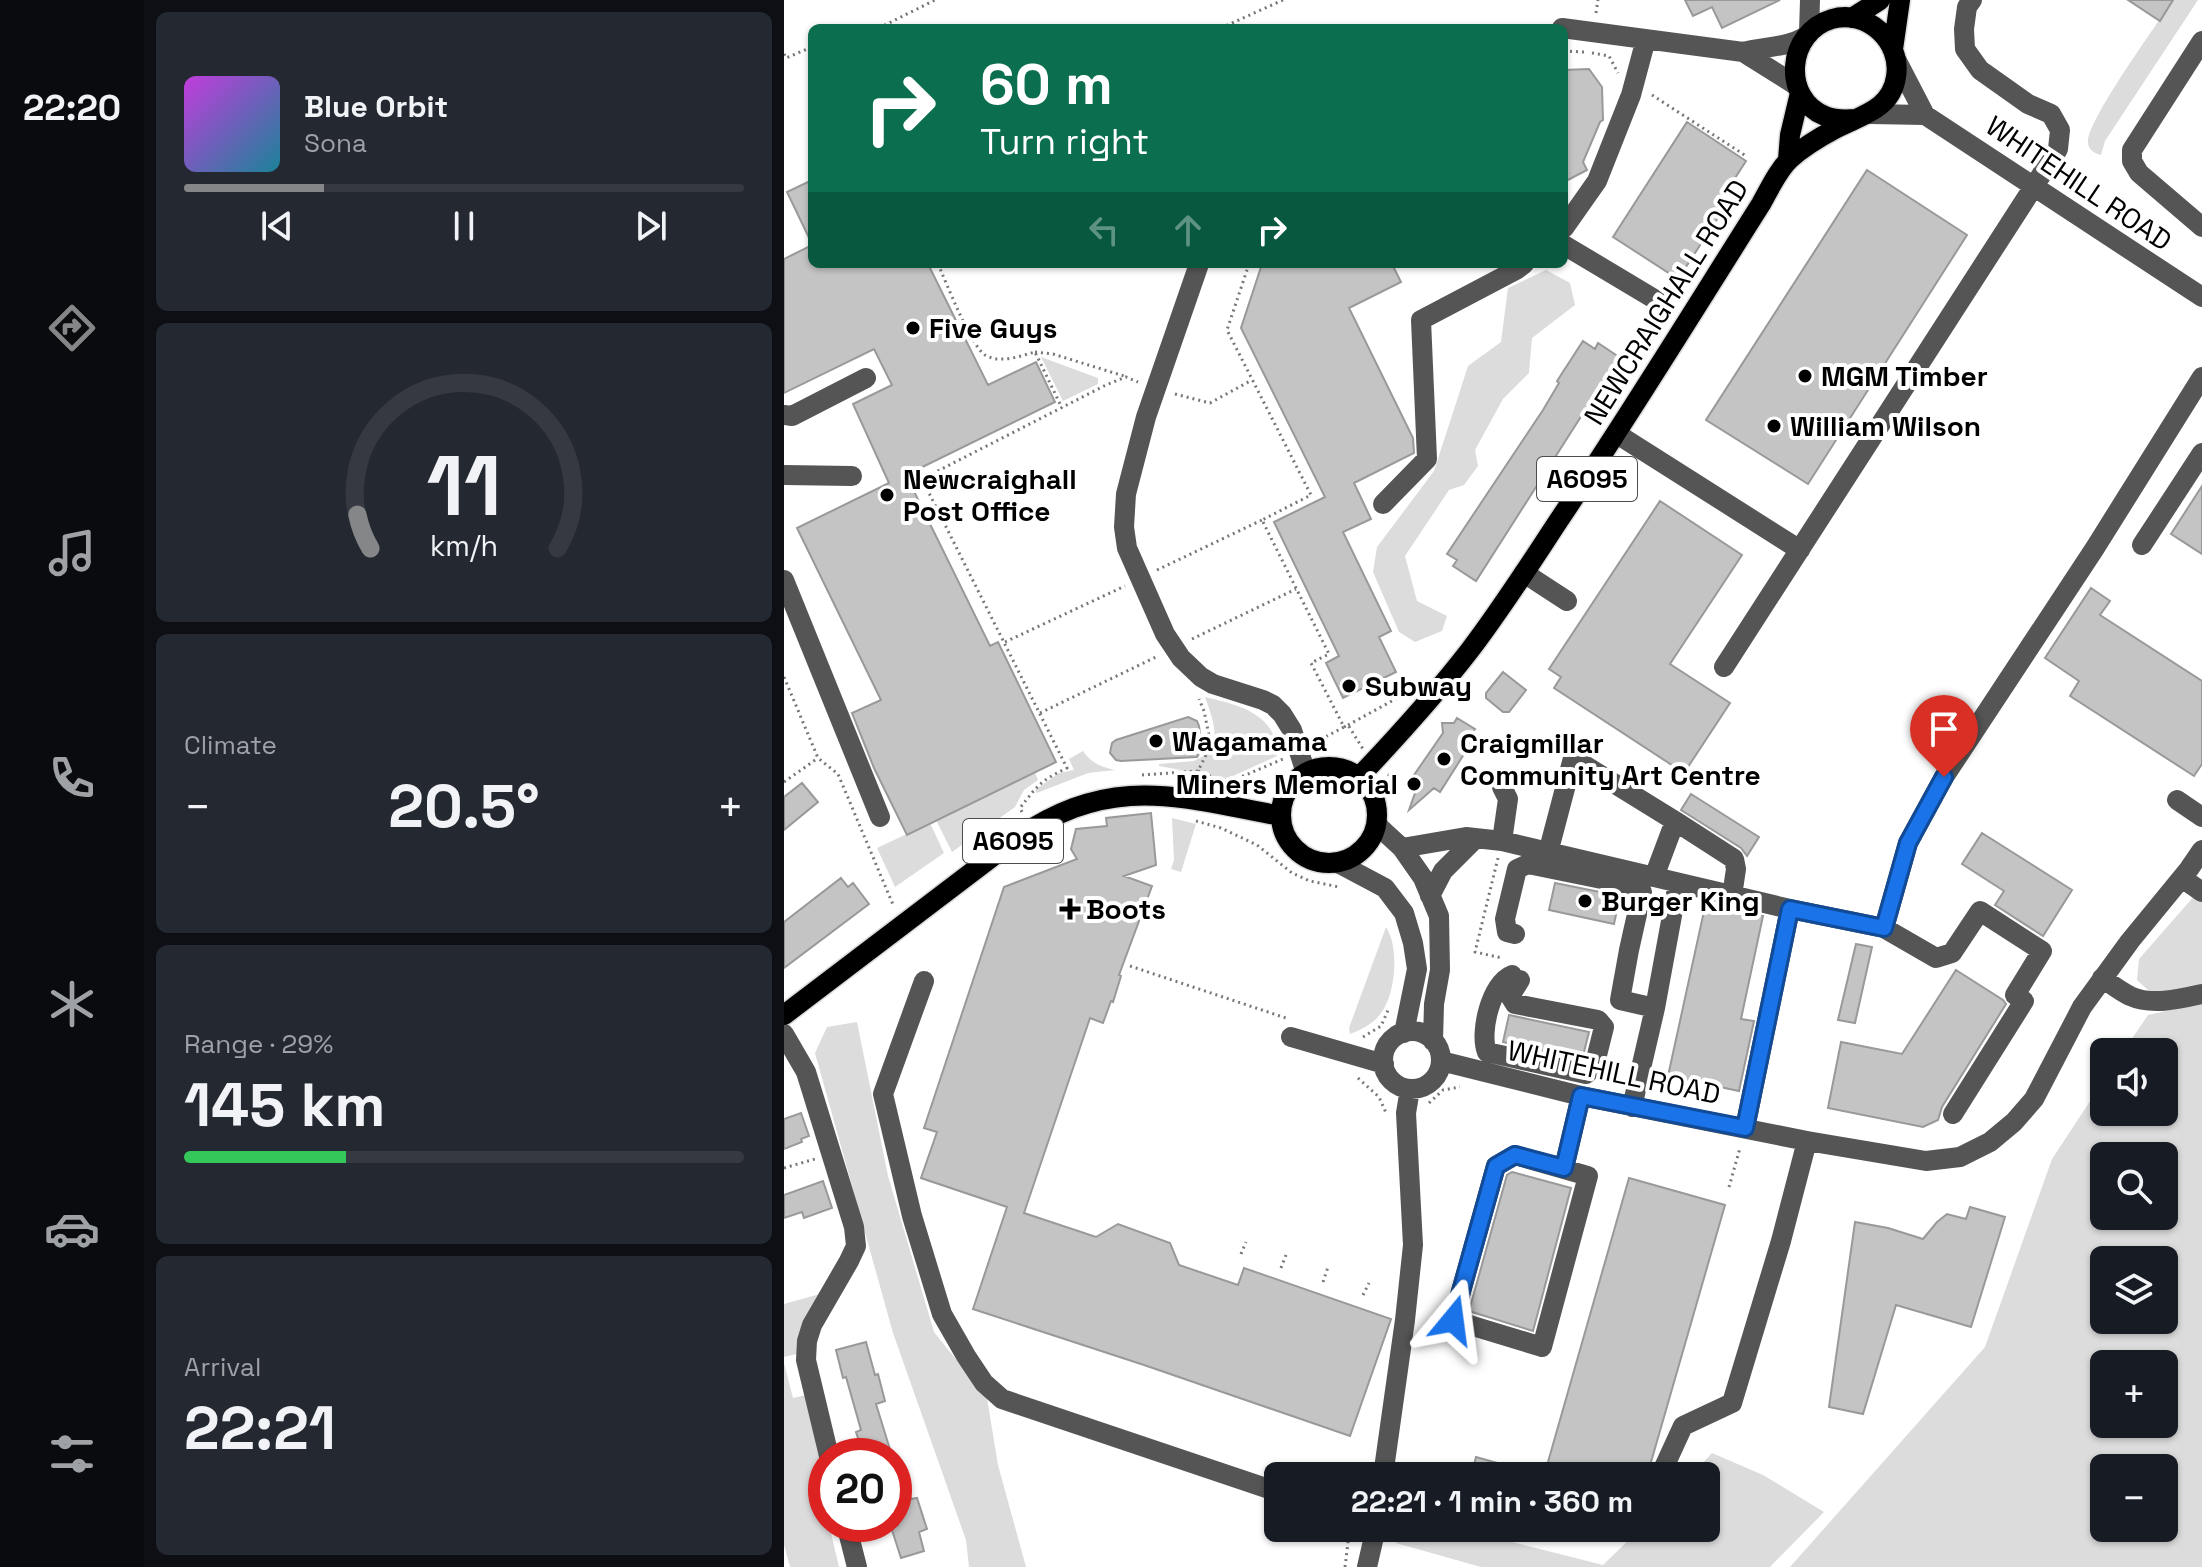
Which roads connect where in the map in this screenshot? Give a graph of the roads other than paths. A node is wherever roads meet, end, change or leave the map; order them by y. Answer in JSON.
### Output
{"nodes":[{"id":1,"x":1810,"y":0,"type":"edge"},
{"id":2,"x":1819,"y":0,"type":"edge"},
{"id":3,"x":1880,"y":0,"type":"edge"},
{"id":4,"x":1900,"y":0,"type":"edge"},
{"id":5,"x":1972,"y":0,"type":"edge"},
{"id":6,"x":1848,"y":17,"type":"junction"},
{"id":7,"x":1568,"y":29,"type":"edge"},
{"id":8,"x":1807,"y":35,"type":"junction"},
{"id":9,"x":1646,"y":39,"type":"junction"},
{"id":10,"x":2202,"y":41,"type":"edge"},
{"id":11,"x":1743,"y":52,"type":"junction"},
{"id":12,"x":1895,"y":55,"type":"junction"},
{"id":13,"x":1798,"y":90,"type":"junction"},
{"id":14,"x":1925,"y":115,"type":"junction"},
{"id":15,"x":1863,"y":117,"type":"junction"},
{"id":16,"x":1788,"y":160,"type":"junction"},
{"id":17,"x":2035,"y":186,"type":"junction"},
{"id":18,"x":1568,"y":222,"type":"edge"},
{"id":19,"x":2202,"y":227,"type":"edge"},
{"id":20,"x":1568,"y":247,"type":"edge"},
{"id":21,"x":1198,"y":268,"type":"edge"},
{"id":22,"x":1519,"y":268,"type":"edge"},
{"id":23,"x":2202,"y":297,"type":"edge"},
{"id":24,"x":1656,"y":300,"type":"dead end"},
{"id":25,"x":2202,"y":377,"type":"edge"},
{"id":26,"x":866,"y":378,"type":"dead end"},
{"id":27,"x":784,"y":415,"type":"edge"},
{"id":28,"x":1617,"y":434,"type":"junction"},
{"id":29,"x":2202,"y":453,"type":"edge"},
{"id":30,"x":784,"y":475,"type":"edge"},
{"id":31,"x":852,"y":476,"type":"dead end"},
{"id":32,"x":1383,"y":504,"type":"dead end"},
{"id":33,"x":2142,"y":545,"type":"dead end"},
{"id":34,"x":1800,"y":550,"type":"junction"},
{"id":35,"x":1524,"y":573,"type":"junction"},
{"id":36,"x":784,"y":580,"type":"edge"},
{"id":37,"x":1567,"y":601,"type":"dead end"},
{"id":38,"x":1724,"y":667,"type":"dead end"},
{"id":39,"x":1306,"y":773,"type":"junction"},
{"id":40,"x":1359,"y":777,"type":"junction"},
{"id":41,"x":1502,"y":787,"type":"dead end"},
{"id":42,"x":2177,"y":800,"type":"dead end"},
{"id":43,"x":1281,"y":816,"type":"junction"},
{"id":44,"x":880,"y":817,"type":"dead end"},
{"id":45,"x":2202,"y":817,"type":"edge"},
{"id":46,"x":1675,"y":821,"type":"junction"},
{"id":47,"x":1377,"y":825,"type":"junction"},
{"id":48,"x":1476,"y":838,"type":"junction"},
{"id":49,"x":1502,"y":841,"type":"junction"},
{"id":50,"x":1402,"y":848,"type":"junction"},
{"id":51,"x":2202,"y":850,"type":"edge"},
{"id":52,"x":1548,"y":853,"type":"junction"},
{"id":53,"x":1338,"y":863,"type":"junction"},
{"id":54,"x":1654,"y":877,"type":"junction"},
{"id":55,"x":2182,"y":878,"type":"junction"},
{"id":56,"x":1678,"y":883,"type":"junction"},
{"id":57,"x":2202,"y":892,"type":"edge"},
{"id":58,"x":1430,"y":896,"type":"junction"},
{"id":59,"x":1732,"y":896,"type":"junction"},
{"id":60,"x":1790,"y":909,"type":"junction"},
{"id":61,"x":1884,"y":928,"type":"junction"},
{"id":62,"x":1515,"y":934,"type":"dead end"},
{"id":63,"x":1516,"y":977,"type":"joint"},
{"id":64,"x":2102,"y":978,"type":"junction"},
{"id":65,"x":924,"y":981,"type":"dead end"},
{"id":66,"x":2202,"y":994,"type":"edge"},
{"id":67,"x":1655,"y":1008,"type":"junction"},
{"id":68,"x":784,"y":1015,"type":"edge"},
{"id":69,"x":1293,"y":1029,"type":"road end"},
{"id":70,"x":1404,"y":1033,"type":"junction"},
{"id":71,"x":784,"y":1034,"type":"edge"},
{"id":72,"x":1433,"y":1041,"type":"junction"},
{"id":73,"x":1441,"y":1061,"type":"junction"},
{"id":74,"x":1384,"y":1064,"type":"junction"},
{"id":75,"x":1410,"y":1089,"type":"junction"},
{"id":76,"x":1581,"y":1096,"type":"junction"},
{"id":77,"x":1632,"y":1107,"type":"junction"},
{"id":78,"x":1953,"y":1114,"type":"dead end"},
{"id":79,"x":1745,"y":1128,"type":"junction"},
{"id":80,"x":1807,"y":1141,"type":"junction"},
{"id":81,"x":1564,"y":1168,"type":"junction"},
{"id":82,"x":825,"y":1438,"type":"edge"},
{"id":83,"x":1385,"y":1462,"type":"edge"},
{"id":84,"x":1666,"y":1462,"type":"edge"},
{"id":85,"x":1264,"y":1487,"type":"edge"},
{"id":86,"x":851,"y":1542,"type":"edge"},
{"id":87,"x":1373,"y":1542,"type":"edge"},
{"id":88,"x":857,"y":1567,"type":"edge"},
{"id":89,"x":1367,"y":1567,"type":"edge"}],
"edges":[{"from":1,"to":8,"type":"street"},
{"from":2,"to":6,"type":"street"},
{"from":3,"to":6,"type":"main road"},
{"from":4,"to":12,"type":"main road","name":"NEWCRAIGHALL ROAD","number":"A6095"},
{"from":5,"to":17,"type":"street"},
{"from":6,"to":8,"type":"main road"},
{"from":6,"to":12,"type":"main road"},
{"from":7,"to":9,"type":"street"},
{"from":8,"to":11,"type":"street"},
{"from":8,"to":13,"type":"main road","name":"NEWCRAIGHALL ROAD","number":"A6095"},
{"from":9,"to":11,"type":"street"},
{"from":9,"to":18,"type":"street"},
{"from":10,"to":19,"type":"street"},
{"from":11,"to":13,"type":"street"},
{"from":12,"to":14,"type":"street","name":"WHITEHILL ROAD"},
{"from":12,"to":15,"type":"main road","name":"NEWCRAIGHALL ROAD","number":"A6095"},
{"from":13,"to":15,"type":"main road"},
{"from":13,"to":16,"type":"main road","name":"NEWCRAIGHALL ROAD","number":"A6095"},
{"from":14,"to":15,"type":"street"},
{"from":14,"to":17,"type":"street","name":"WHITEHILL ROAD"},
{"from":15,"to":16,"type":"main road","name":"NEWCRAIGHALL ROAD","number":"A6095"},
{"from":16,"to":28,"type":"main road","name":"NEWCRAIGHALL ROAD","number":"A6095"},
{"from":17,"to":23,"type":"street","name":"WHITEHILL ROAD"},
{"from":17,"to":34,"type":"street"},
{"from":20,"to":24,"type":"street"},
{"from":21,"to":39,"type":"street"},
{"from":22,"to":32,"type":"street"},
{"from":25,"to":61,"type":"street"},
{"from":26,"to":27,"type":"street"},
{"from":28,"to":34,"type":"street"},
{"from":28,"to":35,"type":"main road","name":"NEWCRAIGHALL ROAD","number":"A6095"},
{"from":29,"to":33,"type":"street"},
{"from":30,"to":31,"type":"street"},
{"from":34,"to":38,"type":"street"},
{"from":35,"to":37,"type":"street"},
{"from":35,"to":40,"type":"main road","name":"NEWCRAIGHALL ROAD","number":"A6095"},
{"from":36,"to":44,"type":"street"},
{"from":39,"to":40,"type":"main road"},
{"from":39,"to":43,"type":"main road"},
{"from":40,"to":47,"type":"main road"},
{"from":41,"to":49,"type":"street"},
{"from":42,"to":45,"type":"street"},
{"from":43,"to":53,"type":"main road"},
{"from":43,"to":68,"type":"main road","number":"A6095"},
{"from":46,"to":52,"type":"street"},
{"from":46,"to":54,"type":"street"},
{"from":46,"to":59,"type":"street"},
{"from":47,"to":50,"type":"street"},
{"from":47,"to":53,"type":"main road"},
{"from":48,"to":49,"type":"street"},
{"from":48,"to":50,"type":"street"},
{"from":48,"to":58,"type":"street"},
{"from":49,"to":52,"type":"street"},
{"from":50,"to":58,"type":"street"},
{"from":51,"to":55,"type":"street","name":"WHITEHILL ROAD"},
{"from":52,"to":54,"type":"street"},
{"from":53,"to":70,"type":"street"},
{"from":54,"to":56,"type":"street"},
{"from":55,"to":57,"type":"street"},
{"from":55,"to":64,"type":"street","name":"WHITEHILL ROAD"},
{"from":56,"to":59,"type":"street"},
{"from":56,"to":67,"type":"street"},
{"from":58,"to":72,"type":"street"},
{"from":59,"to":60,"type":"street"},
{"from":60,"to":61,"type":"street"},
{"from":60,"to":79,"type":"street"},
{"from":61,"to":78,"type":"street"},
{"from":62,"to":67,"type":"street"},
{"from":63,"to":63,"type":"street"},
{"from":64,"to":66,"type":"street"},
{"from":64,"to":80,"type":"street","name":"WHITEHILL ROAD"},
{"from":65,"to":85,"type":"street"},
{"from":67,"to":77,"type":"street"},
{"from":69,"to":74,"type":"street"},
{"from":70,"to":72,"type":"street"},
{"from":70,"to":74,"type":"street"},
{"from":71,"to":82,"type":"street"},
{"from":72,"to":73,"type":"street"},
{"from":73,"to":75,"type":"street"},
{"from":73,"to":76,"type":"street","name":"WHITEHILL ROAD"},
{"from":74,"to":75,"type":"street"},
{"from":75,"to":83,"type":"street"},
{"from":76,"to":77,"type":"street","name":"WHITEHILL ROAD"},
{"from":76,"to":81,"type":"street"},
{"from":77,"to":79,"type":"street","name":"WHITEHILL ROAD"},
{"from":79,"to":80,"type":"street","name":"WHITEHILL ROAD"},
{"from":80,"to":84,"type":"street"},
{"from":81,"to":81,"type":"street"},
{"from":86,"to":88,"type":"street"},
{"from":87,"to":89,"type":"street"}]}
